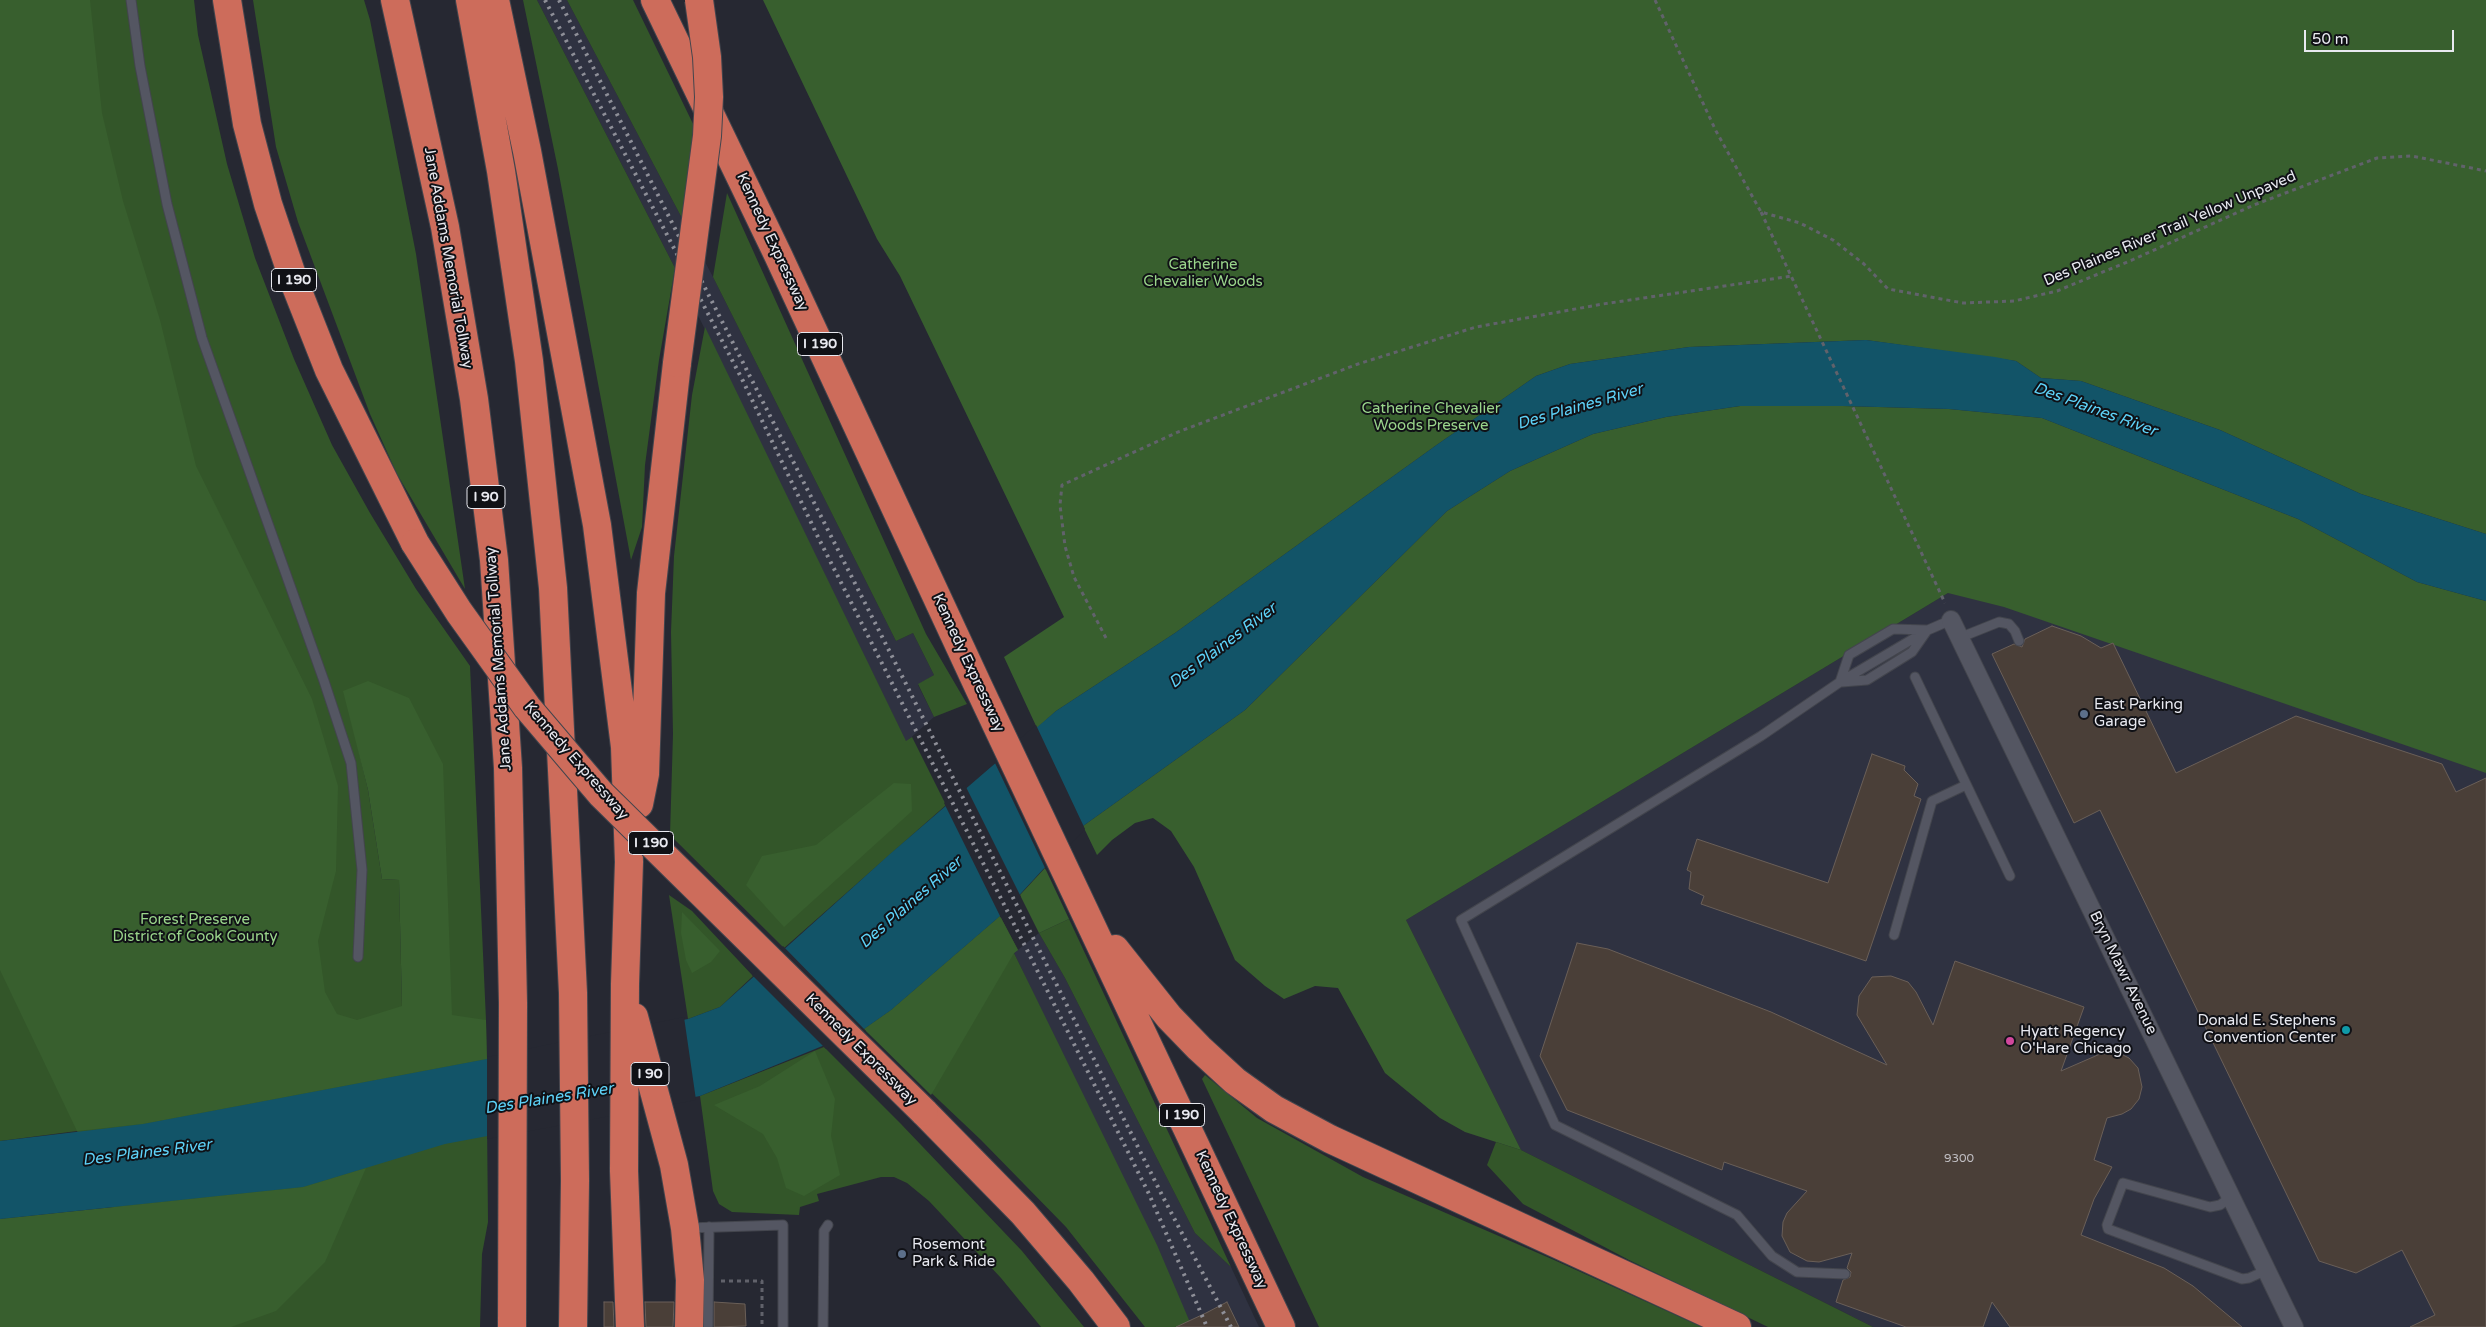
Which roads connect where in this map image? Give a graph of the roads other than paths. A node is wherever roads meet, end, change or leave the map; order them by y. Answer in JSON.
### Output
{"nodes":[{"id":1,"x":131,"y":0,"type":"edge"},
{"id":2,"x":227,"y":0,"type":"edge"},
{"id":3,"x":394,"y":0,"type":"edge"},
{"id":4,"x":470,"y":0,"type":"edge"},
{"id":5,"x":495,"y":0,"type":"edge"},
{"id":6,"x":655,"y":0,"type":"edge"},
{"id":7,"x":699,"y":0,"type":"edge"},
{"id":8,"x":1951,"y":620,"type":"joint"},
{"id":9,"x":1928,"y":630,"type":"junction"},
{"id":10,"x":1959,"y":638,"type":"junction"},
{"id":11,"x":2020,"y":641,"type":"dead end"},
{"id":12,"x":1916,"y":677,"type":"dead end"},
{"id":13,"x":1840,"y":682,"type":"junction"},
{"id":14,"x":1966,"y":785,"type":"junction"},
{"id":15,"x":629,"y":862,"type":"junction"},
{"id":16,"x":2010,"y":876,"type":"dead end"},
{"id":17,"x":1082,"y":904,"type":"junction"},
{"id":18,"x":1894,"y":935,"type":"dead end"},
{"id":19,"x":358,"y":957,"type":"dead end"},
{"id":20,"x":625,"y":984,"type":"junction"},
{"id":21,"x":2231,"y":1197,"type":"junction"},
{"id":22,"x":828,"y":1225,"type":"dead end"},
{"id":23,"x":697,"y":1227,"type":"junction"},
{"id":24,"x":626,"y":1230,"type":"junction"},
{"id":25,"x":2266,"y":1270,"type":"junction"},
{"id":26,"x":1845,"y":1274,"type":"dead end"},
{"id":27,"x":512,"y":1327,"type":"edge"},
{"id":28,"x":573,"y":1327,"type":"edge"},
{"id":29,"x":614,"y":1327,"type":"edge"},
{"id":30,"x":630,"y":1327,"type":"edge"},
{"id":31,"x":690,"y":1327,"type":"edge"},
{"id":32,"x":708,"y":1327,"type":"edge"},
{"id":33,"x":783,"y":1327,"type":"edge"},
{"id":34,"x":823,"y":1327,"type":"edge"},
{"id":35,"x":1116,"y":1327,"type":"edge"},
{"id":36,"x":1281,"y":1327,"type":"edge"},
{"id":37,"x":1737,"y":1327,"type":"edge"},
{"id":38,"x":2294,"y":1327,"type":"edge"}],
"edges":[{"from":1,"to":19,"type":"lane"},
{"from":2,"to":35,"type":"highway","name":"Kennedy Expressway","number":"I 190","bridge":true},
{"from":3,"to":27,"type":"highway","name":"Jane Addams Memorial Tollway","number":"I 90"},
{"from":4,"to":28,"type":"highway"},
{"from":5,"to":15,"type":"highway","number":"I 90"},
{"from":6,"to":17,"type":"highway","name":"Kennedy Expressway","number":"I 190"},
{"from":7,"to":15,"type":"highway","bridge":true},
{"from":8,"to":9,"type":"lane"},
{"from":8,"to":10,"type":"street","name":"Bryn Mawr Avenue"},
{"from":9,"to":13,"type":"lane"},
{"from":9,"to":13,"type":"lane"},
{"from":10,"to":11,"type":"lane"},
{"from":10,"to":21,"type":"street","name":"Bryn Mawr Avenue"},
{"from":12,"to":14,"type":"lane"},
{"from":13,"to":26,"type":"lane"},
{"from":14,"to":16,"type":"lane"},
{"from":14,"to":18,"type":"lane"},
{"from":15,"to":20,"type":"highway","number":"I 90"},
{"from":17,"to":36,"type":"highway","name":"Kennedy Expressway","number":"I 190"},
{"from":17,"to":37,"type":"highway"},
{"from":20,"to":23,"type":"highway","number":"I 90"},
{"from":20,"to":24,"type":"highway","number":"I 90"},
{"from":21,"to":25,"type":"street","name":"Bryn Mawr Avenue"},
{"from":21,"to":25,"type":"lane"},
{"from":22,"to":34,"type":"lane"},
{"from":23,"to":31,"type":"highway","number":"I 90"},
{"from":23,"to":32,"type":"lane"},
{"from":23,"to":33,"type":"lane"},
{"from":24,"to":29,"type":"highway","number":"I 90"},
{"from":24,"to":30,"type":"highway","number":"I 90"},
{"from":25,"to":38,"type":"street","name":"Bryn Mawr Avenue"}]}
